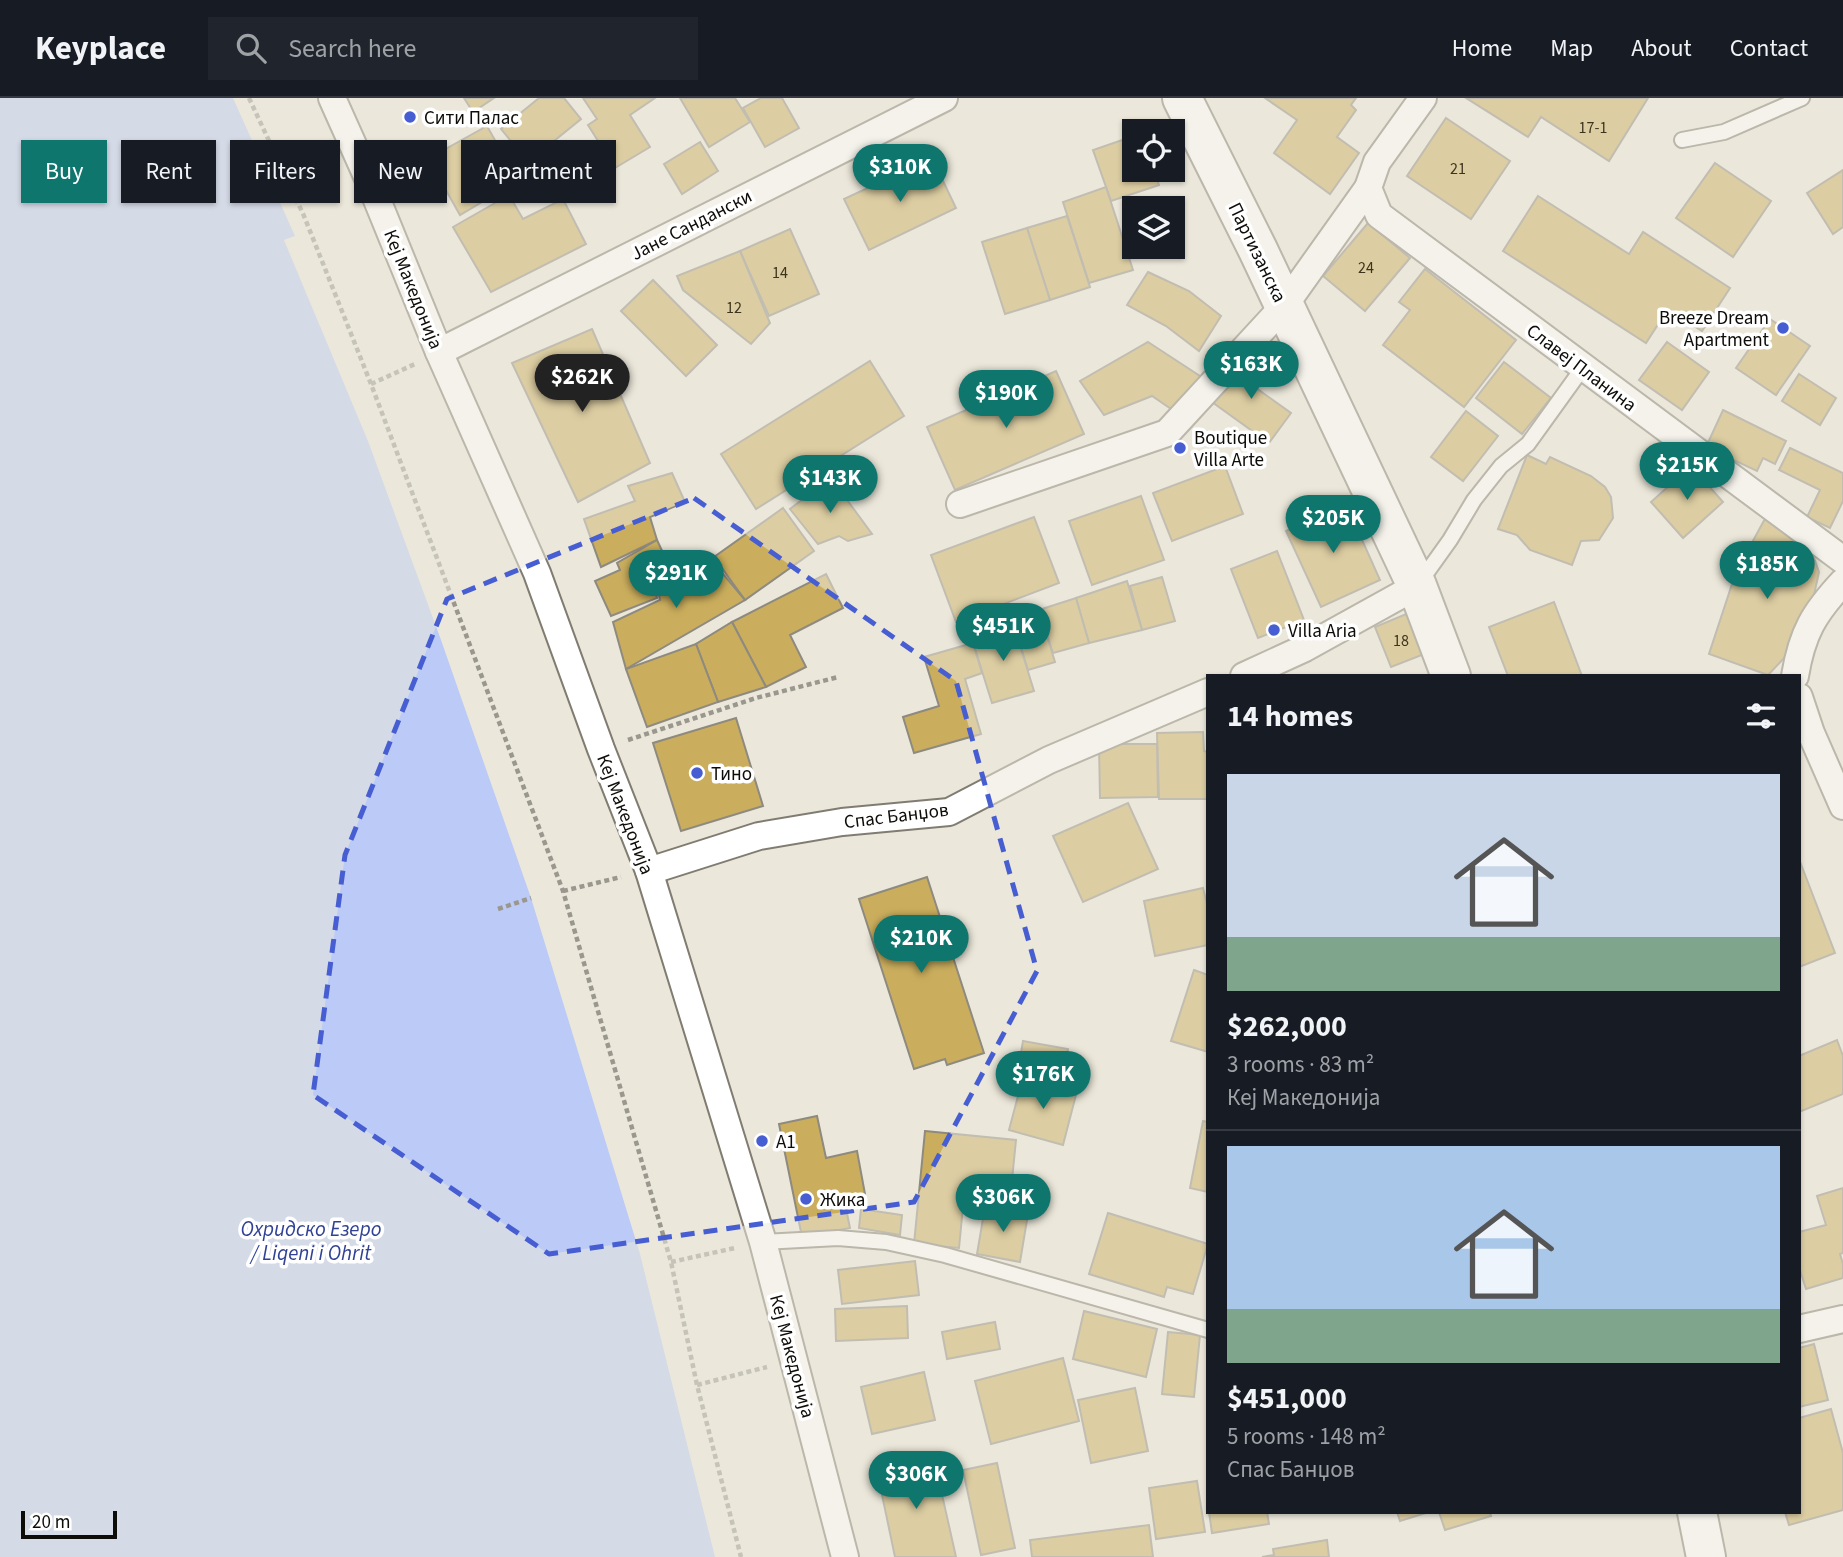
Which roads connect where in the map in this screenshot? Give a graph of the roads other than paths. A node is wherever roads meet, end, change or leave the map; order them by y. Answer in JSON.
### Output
{"nodes":[{"id":1,"x":332,"y":98,"type":"edge"},
{"id":2,"x":944,"y":98,"type":"edge"},
{"id":3,"x":1182,"y":98,"type":"edge"},
{"id":4,"x":1423,"y":98,"type":"edge"},
{"id":5,"x":1802,"y":98,"type":"edge"},
{"id":6,"x":1682,"y":140,"type":"dead end"},
{"id":7,"x":1368,"y":188,"type":"junction"},
{"id":8,"x":1284,"y":306,"type":"junction"},
{"id":9,"x":439,"y":352,"type":"junction"},
{"id":10,"x":1582,"y":369,"type":"junction"},
{"id":11,"x":960,"y":505,"type":"dead end"},
{"id":12,"x":1843,"y":561,"type":"edge"},
{"id":13,"x":1843,"y":582,"type":"edge"},
{"id":14,"x":1417,"y":586,"type":"junction"},
{"id":15,"x":1248,"y":674,"type":"edge"},
{"id":16,"x":1450,"y":674,"type":"edge"},
{"id":17,"x":1795,"y":674,"type":"edge"},
{"id":18,"x":1206,"y":693,"type":"edge"},
{"id":19,"x":1801,"y":704,"type":"edge"},
{"id":20,"x":1843,"y":806,"type":"edge"},
{"id":21,"x":649,"y":871,"type":"junction"},
{"id":22,"x":763,"y":1242,"type":"junction"},
{"id":23,"x":1843,"y":1319,"type":"edge"},
{"id":24,"x":1206,"y":1329,"type":"edge"},
{"id":25,"x":1801,"y":1329,"type":"edge"},
{"id":26,"x":1697,"y":1514,"type":"edge"},
{"id":27,"x":845,"y":1557,"type":"edge"},
{"id":28,"x":1706,"y":1557,"type":"edge"}],
"edges":[{"from":1,"to":9,"type":"street","name":"Кеј Македонија"},
{"from":2,"to":9,"type":"street","name":"Јане Сандански"},
{"from":3,"to":8,"type":"street","name":"Партизанска"},
{"from":4,"to":7,"type":"street"},
{"from":5,"to":6,"type":"lane"},
{"from":7,"to":8,"type":"street"},
{"from":7,"to":10,"type":"street","name":"Славеј Планина"},
{"from":8,"to":11,"type":"street"},
{"from":8,"to":14,"type":"street","name":"Партизанска"},
{"from":9,"to":21,"type":"street","name":"Кеј Македонија"},
{"from":10,"to":12,"type":"street","name":"Славеј Планина"},
{"from":10,"to":14,"type":"lane"},
{"from":13,"to":17,"type":"street"},
{"from":14,"to":15,"type":"street"},
{"from":14,"to":16,"type":"street","name":"Партизанска"},
{"from":18,"to":21,"type":"street","name":"Спас Банџов"},
{"from":19,"to":20,"type":"street"},
{"from":21,"to":22,"type":"street","name":"Кеј Македонија"},
{"from":22,"to":24,"type":"lane"},
{"from":22,"to":27,"type":"street","name":"Кеј Македонија"},
{"from":23,"to":25,"type":"street"},
{"from":26,"to":28,"type":"street"}]}
